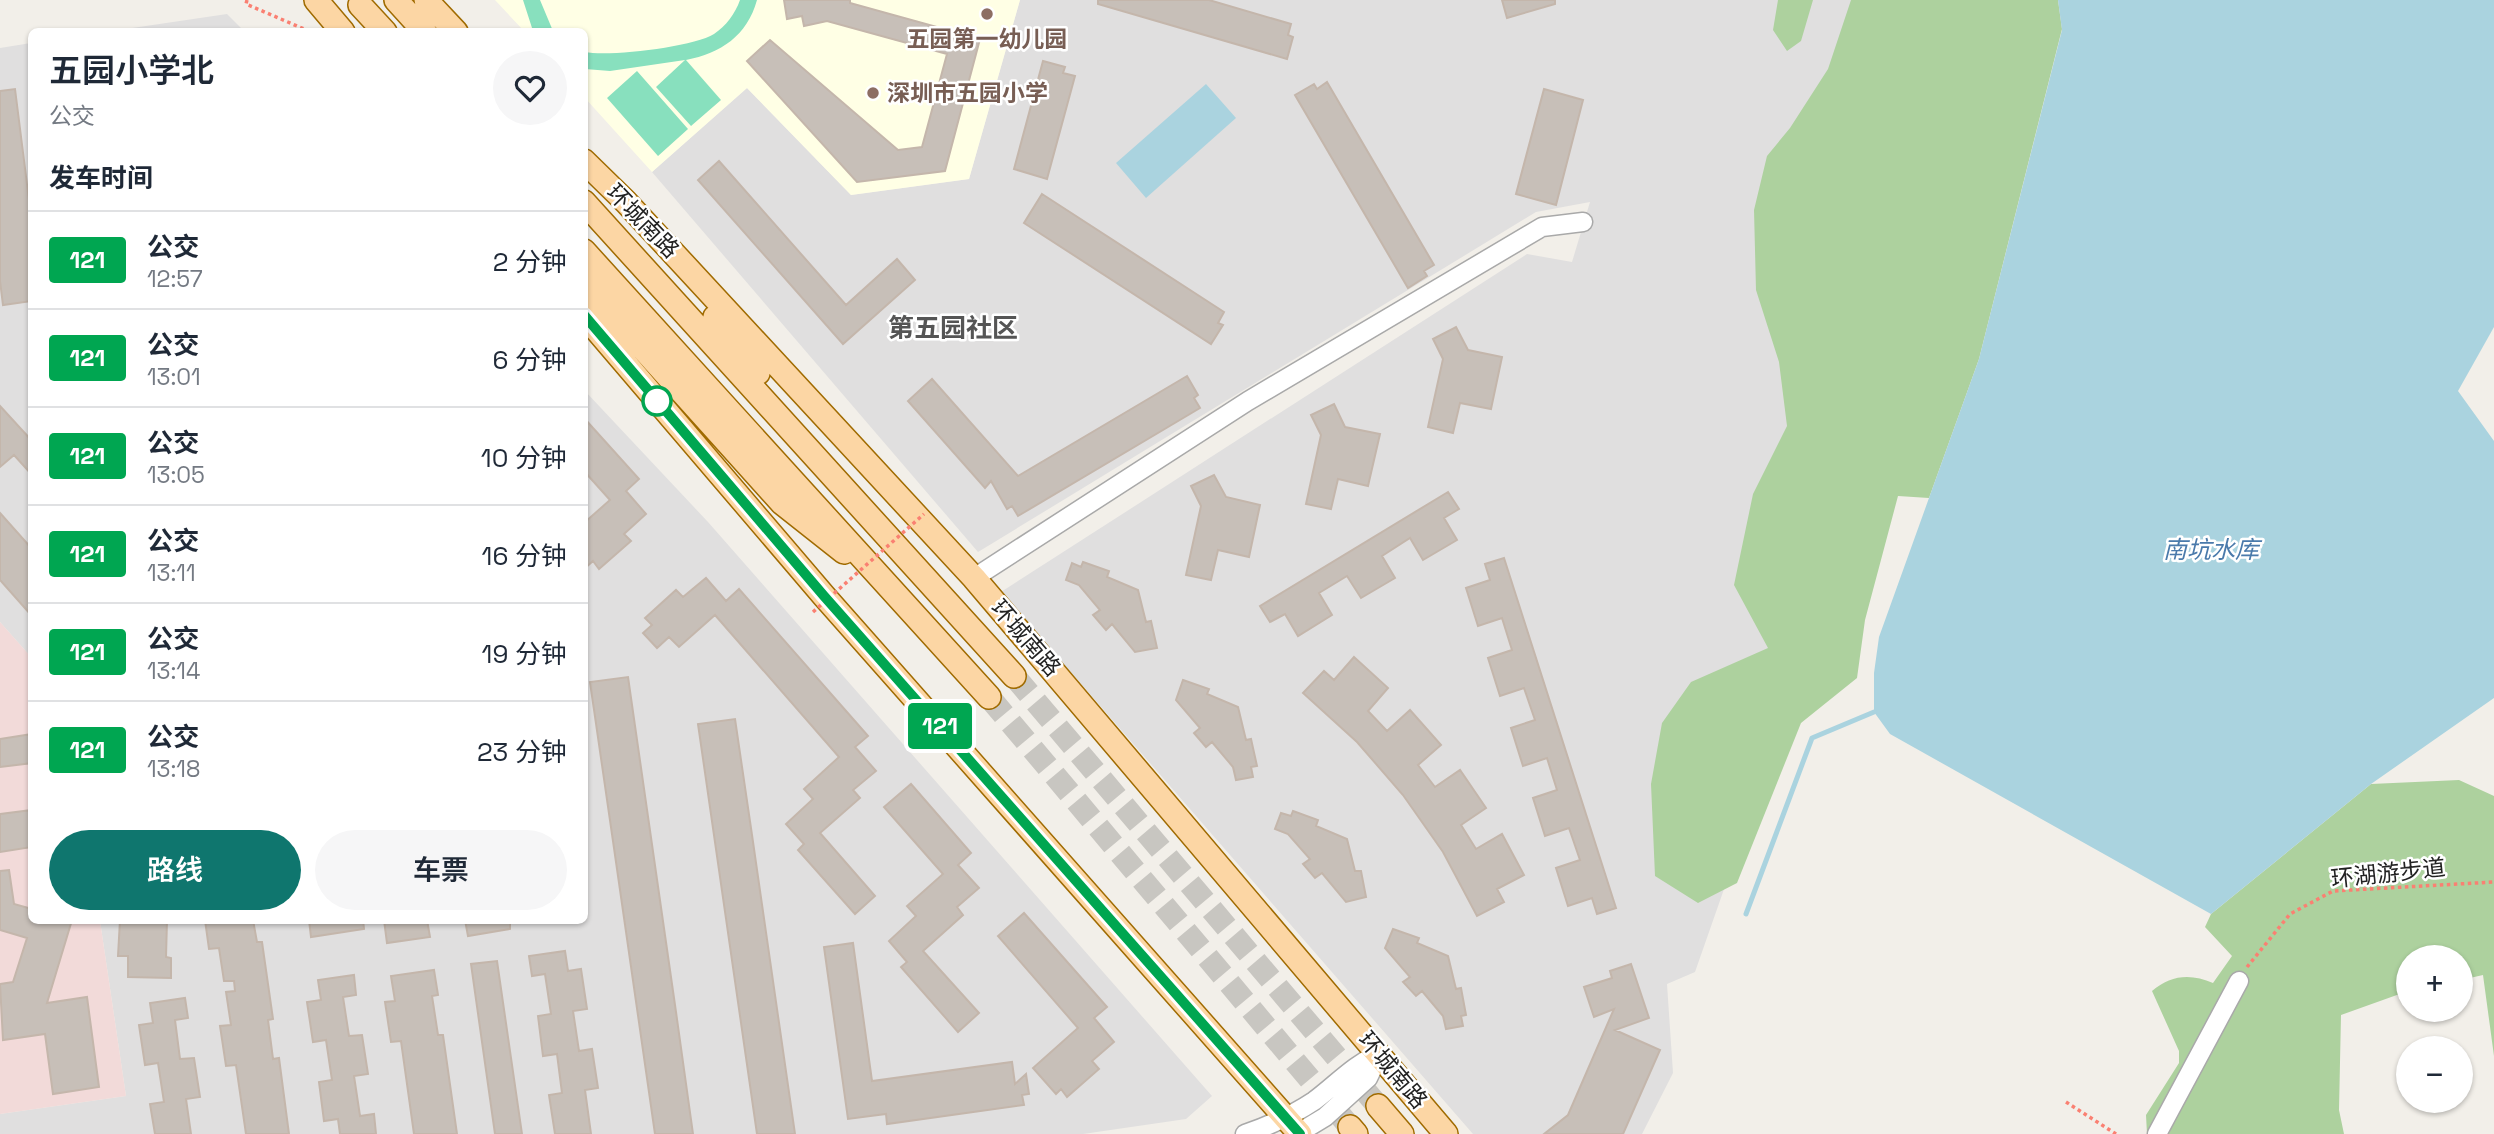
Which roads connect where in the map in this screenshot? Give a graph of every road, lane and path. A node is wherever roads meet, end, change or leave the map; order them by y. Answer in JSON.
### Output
{"nodes":[{"id":1,"x":316,"y":0,"type":"edge"},
{"id":2,"x":396,"y":0,"type":"edge"},
{"id":3,"x":426,"y":0,"type":"edge"},
{"id":4,"x":247,"y":2,"type":"edge"},
{"id":5,"x":360,"y":5,"type":"dead end"},
{"id":6,"x":302,"y":28,"type":"edge"},
{"id":7,"x":340,"y":28,"type":"edge"},
{"id":8,"x":381,"y":28,"type":"edge"},
{"id":9,"x":421,"y":28,"type":"edge"},
{"id":10,"x":452,"y":28,"type":"edge"},
{"id":11,"x":588,"y":165,"type":"edge"},
{"id":12,"x":626,"y":202,"type":"junction"},
{"id":13,"x":588,"y":206,"type":"edge"},
{"id":14,"x":1583,"y":222,"type":"dead end"},
{"id":15,"x":588,"y":255,"type":"edge"},
{"id":16,"x":588,"y":287,"type":"edge"},
{"id":17,"x":588,"y":320,"type":"edge"},
{"id":18,"x":860,"y":506,"type":"junction"},
{"id":19,"x":924,"y":514,"type":"dead end"},
{"id":20,"x":974,"y":578,"type":"junction"},
{"id":21,"x":898,"y":594,"type":"junction"},
{"id":22,"x":813,"y":612,"type":"dead end"},
{"id":23,"x":1014,"y":676,"type":"tunnel mouth"},
{"id":24,"x":989,"y":697,"type":"tunnel mouth"},
{"id":25,"x":2494,"y":882,"type":"edge"},
{"id":26,"x":2239,"y":981,"type":"joint"},
{"id":27,"x":1380,"y":1053,"type":"junction"},
{"id":28,"x":2066,"y":1102,"type":"dead end"},
{"id":29,"x":1378,"y":1106,"type":"tunnel mouth"},
{"id":30,"x":1295,"y":1130,"type":"edge"},
{"id":31,"x":1245,"y":1134,"type":"edge"},
{"id":32,"x":1402,"y":1134,"type":"edge"},
{"id":33,"x":1446,"y":1134,"type":"edge"},
{"id":34,"x":2116,"y":1134,"type":"edge"},
{"id":35,"x":2157,"y":1134,"type":"edge"}],
"edges":[{"from":1,"to":7,"type":"main road"},
{"from":2,"to":9,"type":"main road"},
{"from":3,"to":10,"type":"main road"},
{"from":4,"to":6,"type":"path"},
{"from":5,"to":8,"type":"main road"},
{"from":11,"to":12,"type":"main road","name":"环城南路"},
{"from":12,"to":18,"type":"main road"},
{"from":12,"to":20,"type":"main road","name":"环城南路"},
{"from":13,"to":18,"type":"main road","name":"环城南路"},
{"from":14,"to":20,"type":"street"},
{"from":15,"to":21,"type":"main road"},
{"from":16,"to":21,"type":"main road"},
{"from":17,"to":30,"type":"main road"},
{"from":18,"to":23,"type":"main road","name":"环城南路"},
{"from":19,"to":22,"type":"path","bridge":true},
{"from":20,"to":27,"type":"main road","name":"环城南路"},
{"from":21,"to":24,"type":"main road"},
{"from":25,"to":26,"type":"path","name":"环湖游步道"},
{"from":26,"to":35,"type":"street"},
{"from":27,"to":30,"type":"street"},
{"from":27,"to":33,"type":"main road","name":"环城南路"},
{"from":28,"to":34,"type":"path"},
{"from":29,"to":32,"type":"main road","name":"环城南路"},
{"from":30,"to":31,"type":"street"}]}
